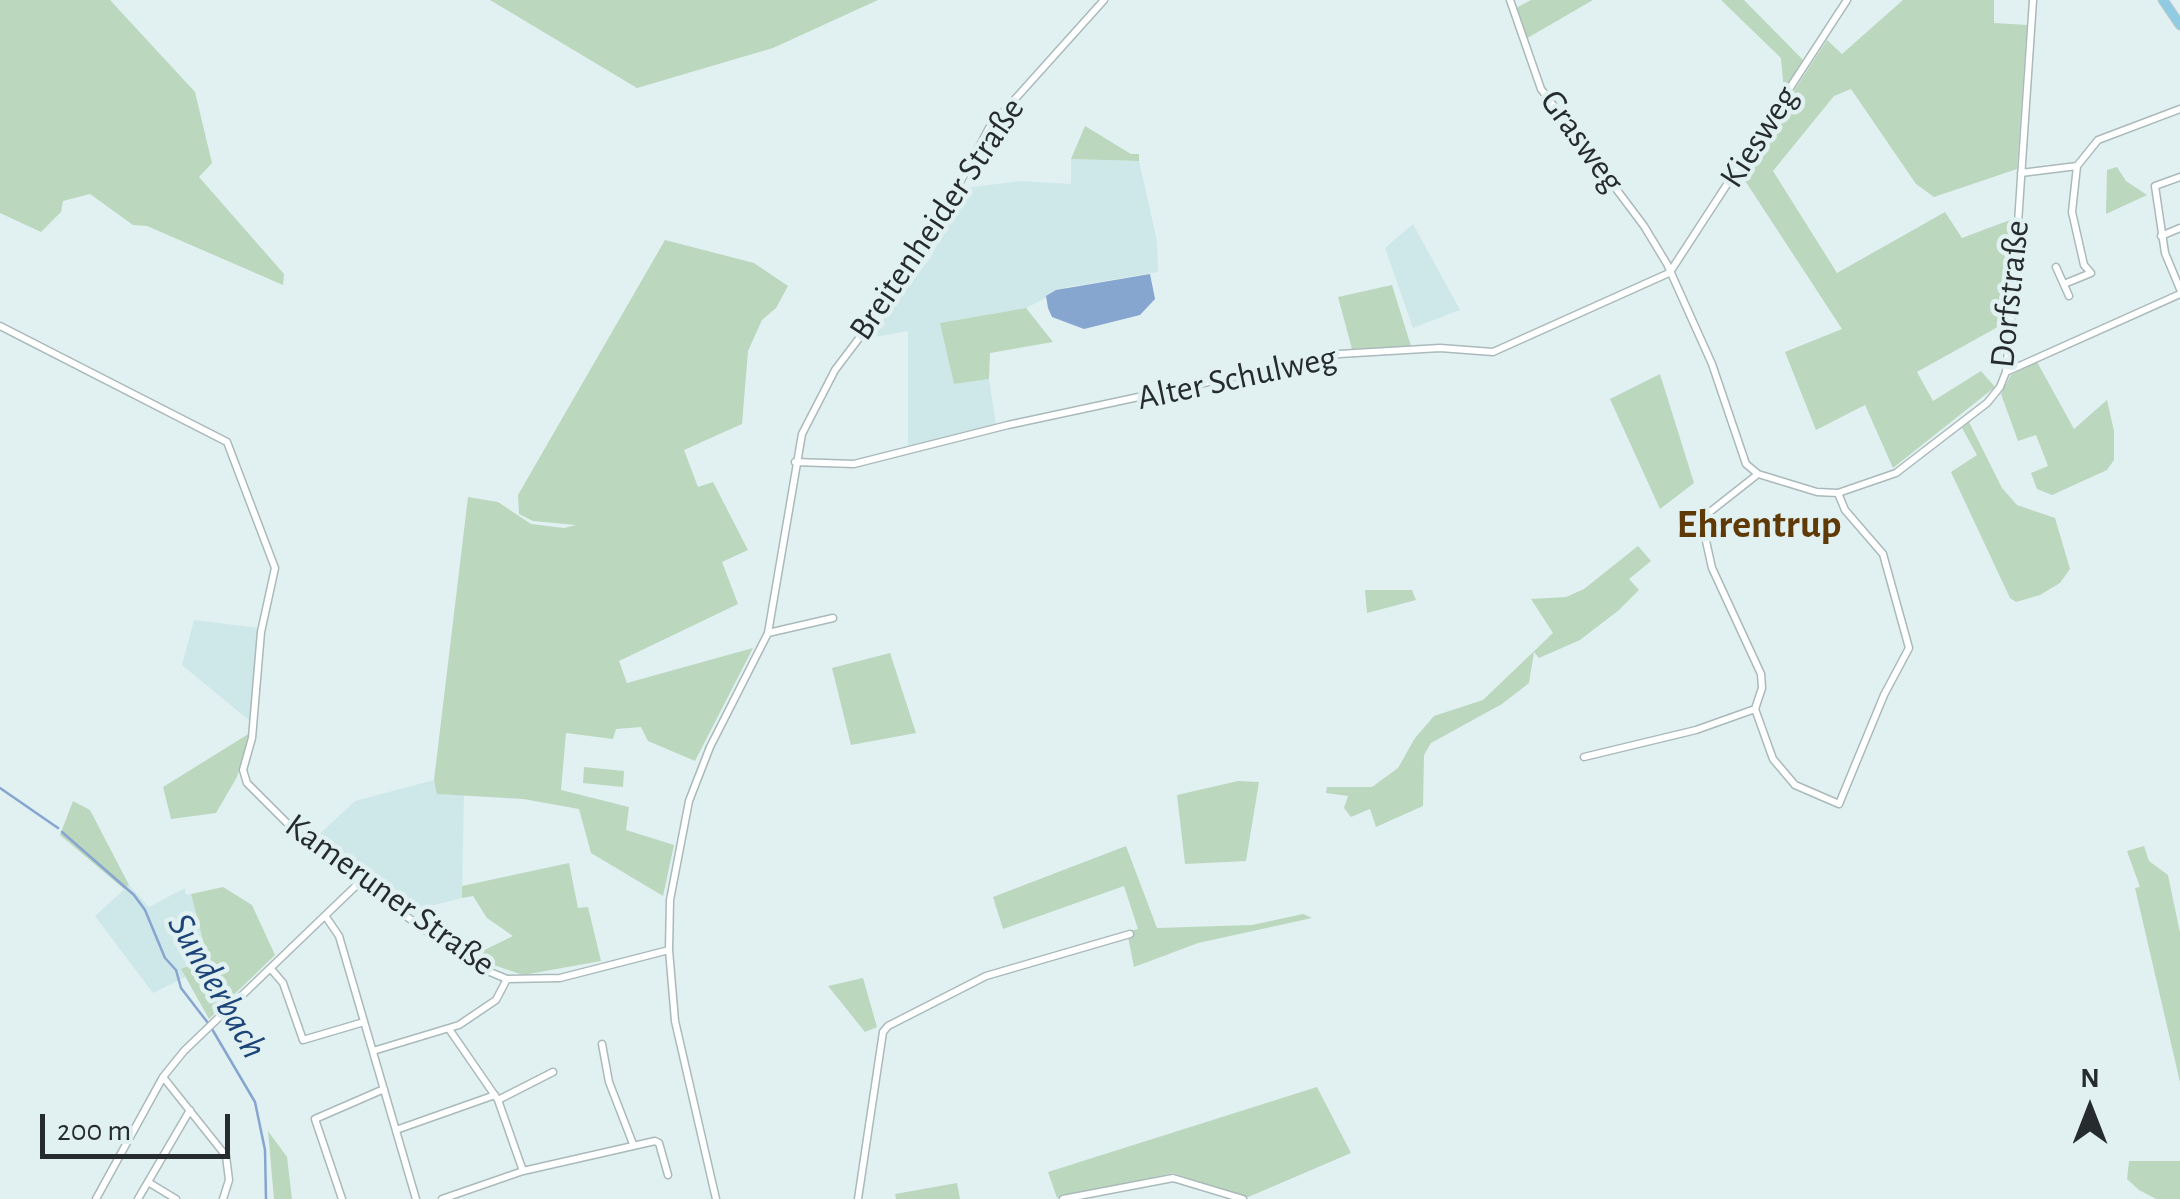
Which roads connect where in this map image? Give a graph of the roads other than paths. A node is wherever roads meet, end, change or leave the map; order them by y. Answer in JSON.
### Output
{"nodes":[{"id":1,"x":1104,"y":0,"type":"edge"},
{"id":2,"x":1510,"y":0,"type":"edge"},
{"id":3,"x":1848,"y":0,"type":"edge"},
{"id":4,"x":2033,"y":0,"type":"edge"},
{"id":5,"x":2165,"y":1,"type":"edge"},
{"id":6,"x":2180,"y":25,"type":"edge"},
{"id":7,"x":2180,"y":109,"type":"edge"},
{"id":8,"x":2076,"y":166,"type":"junction"},
{"id":9,"x":2021,"y":174,"type":"junction"},
{"id":10,"x":2180,"y":177,"type":"edge"},
{"id":11,"x":2180,"y":228,"type":"edge"},
{"id":12,"x":2161,"y":236,"type":"junction"},
{"id":13,"x":2056,"y":267,"type":"dead end"},
{"id":14,"x":1669,"y":273,"type":"junction"},
{"id":15,"x":2064,"y":284,"type":"junction"},
{"id":16,"x":2180,"y":291,"type":"edge"},
{"id":17,"x":2069,"y":296,"type":"dead end"},
{"id":18,"x":0,"y":326,"type":"edge"},
{"id":19,"x":2006,"y":372,"type":"junction"},
{"id":20,"x":794,"y":462,"type":"junction"},
{"id":21,"x":1758,"y":474,"type":"junction"},
{"id":22,"x":1838,"y":493,"type":"junction"},
{"id":23,"x":833,"y":618,"type":"dead end"},
{"id":24,"x":768,"y":632,"type":"junction"},
{"id":25,"x":1755,"y":710,"type":"junction"},
{"id":26,"x":1584,"y":757,"type":"dead end"},
{"id":27,"x":362,"y":880,"type":"junction"},
{"id":28,"x":326,"y":917,"type":"junction"},
{"id":29,"x":1130,"y":934,"type":"dead end"},
{"id":30,"x":668,"y":950,"type":"junction"},
{"id":31,"x":271,"y":968,"type":"junction"},
{"id":32,"x":507,"y":979,"type":"junction"},
{"id":33,"x":364,"y":1022,"type":"junction"},
{"id":34,"x":449,"y":1028,"type":"junction"},
{"id":35,"x":602,"y":1044,"type":"dead end"},
{"id":36,"x":373,"y":1051,"type":"junction"},
{"id":37,"x":553,"y":1072,"type":"dead end"},
{"id":38,"x":163,"y":1077,"type":"junction"},
{"id":39,"x":384,"y":1089,"type":"junction"},
{"id":40,"x":496,"y":1098,"type":"junction"},
{"id":41,"x":190,"y":1110,"type":"junction"},
{"id":42,"x":396,"y":1130,"type":"junction"},
{"id":43,"x":633,"y":1144,"type":"junction"},
{"id":44,"x":524,"y":1171,"type":"junction"},
{"id":45,"x":668,"y":1175,"type":"dead end"},
{"id":46,"x":148,"y":1182,"type":"junction"},
{"id":47,"x":96,"y":1199,"type":"edge"},
{"id":48,"x":138,"y":1199,"type":"edge"},
{"id":49,"x":176,"y":1199,"type":"edge"},
{"id":50,"x":223,"y":1199,"type":"edge"},
{"id":51,"x":342,"y":1199,"type":"edge"},
{"id":52,"x":416,"y":1199,"type":"edge"},
{"id":53,"x":442,"y":1199,"type":"edge"},
{"id":54,"x":716,"y":1199,"type":"edge"},
{"id":55,"x":858,"y":1199,"type":"edge"},
{"id":56,"x":1063,"y":1199,"type":"edge"},
{"id":57,"x":1244,"y":1199,"type":"edge"}],
"edges":[{"from":1,"to":20,"type":"street","name":"Breitenheider Straße"},
{"from":2,"to":14,"type":"street","name":"Grasweg"},
{"from":3,"to":14,"type":"street","name":"Kiesweg"},
{"from":4,"to":9,"type":"street","name":"Dorfstraße"},
{"from":5,"to":6,"type":"main road"},
{"from":7,"to":8,"type":"street"},
{"from":8,"to":9,"type":"street"},
{"from":8,"to":15,"type":"street"},
{"from":9,"to":19,"type":"street","name":"Dorfstraße"},
{"from":10,"to":12,"type":"street"},
{"from":11,"to":12,"type":"street"},
{"from":12,"to":16,"type":"street"},
{"from":13,"to":15,"type":"street"},
{"from":14,"to":20,"type":"street","name":"Alter Schulweg"},
{"from":14,"to":21,"type":"street"},
{"from":15,"to":17,"type":"street"},
{"from":16,"to":19,"type":"street"},
{"from":18,"to":27,"type":"street","name":"Kameruner Straße"},
{"from":19,"to":22,"type":"street","name":"Dorfstraße"},
{"from":20,"to":24,"type":"street","name":"Breitenheider Straße"},
{"from":21,"to":22,"type":"street"},
{"from":21,"to":25,"type":"street"},
{"from":22,"to":25,"type":"street"},
{"from":23,"to":24,"type":"street"},
{"from":24,"to":30,"type":"street","name":"Breitenheider Straße"},
{"from":25,"to":26,"type":"street"},
{"from":27,"to":28,"type":"street"},
{"from":27,"to":32,"type":"street","name":"Kameruner Straße"},
{"from":28,"to":31,"type":"street"},
{"from":28,"to":33,"type":"street"},
{"from":29,"to":55,"type":"street"},
{"from":30,"to":32,"type":"street","name":"Kameruner Straße"},
{"from":30,"to":54,"type":"street","name":"Breitenheider Straße"},
{"from":31,"to":33,"type":"street"},
{"from":31,"to":38,"type":"street"},
{"from":32,"to":34,"type":"street"},
{"from":33,"to":36,"type":"street"},
{"from":34,"to":36,"type":"street"},
{"from":34,"to":40,"type":"street"},
{"from":35,"to":43,"type":"street"},
{"from":36,"to":39,"type":"street"},
{"from":37,"to":40,"type":"street"},
{"from":38,"to":41,"type":"street"},
{"from":38,"to":47,"type":"street"},
{"from":39,"to":42,"type":"street"},
{"from":39,"to":51,"type":"street"},
{"from":40,"to":42,"type":"street"},
{"from":40,"to":44,"type":"street"},
{"from":41,"to":46,"type":"street"},
{"from":41,"to":50,"type":"street"},
{"from":42,"to":52,"type":"street"},
{"from":43,"to":44,"type":"street"},
{"from":43,"to":45,"type":"street"},
{"from":44,"to":53,"type":"street"},
{"from":46,"to":48,"type":"street"},
{"from":46,"to":49,"type":"street"},
{"from":56,"to":57,"type":"street"}]}
